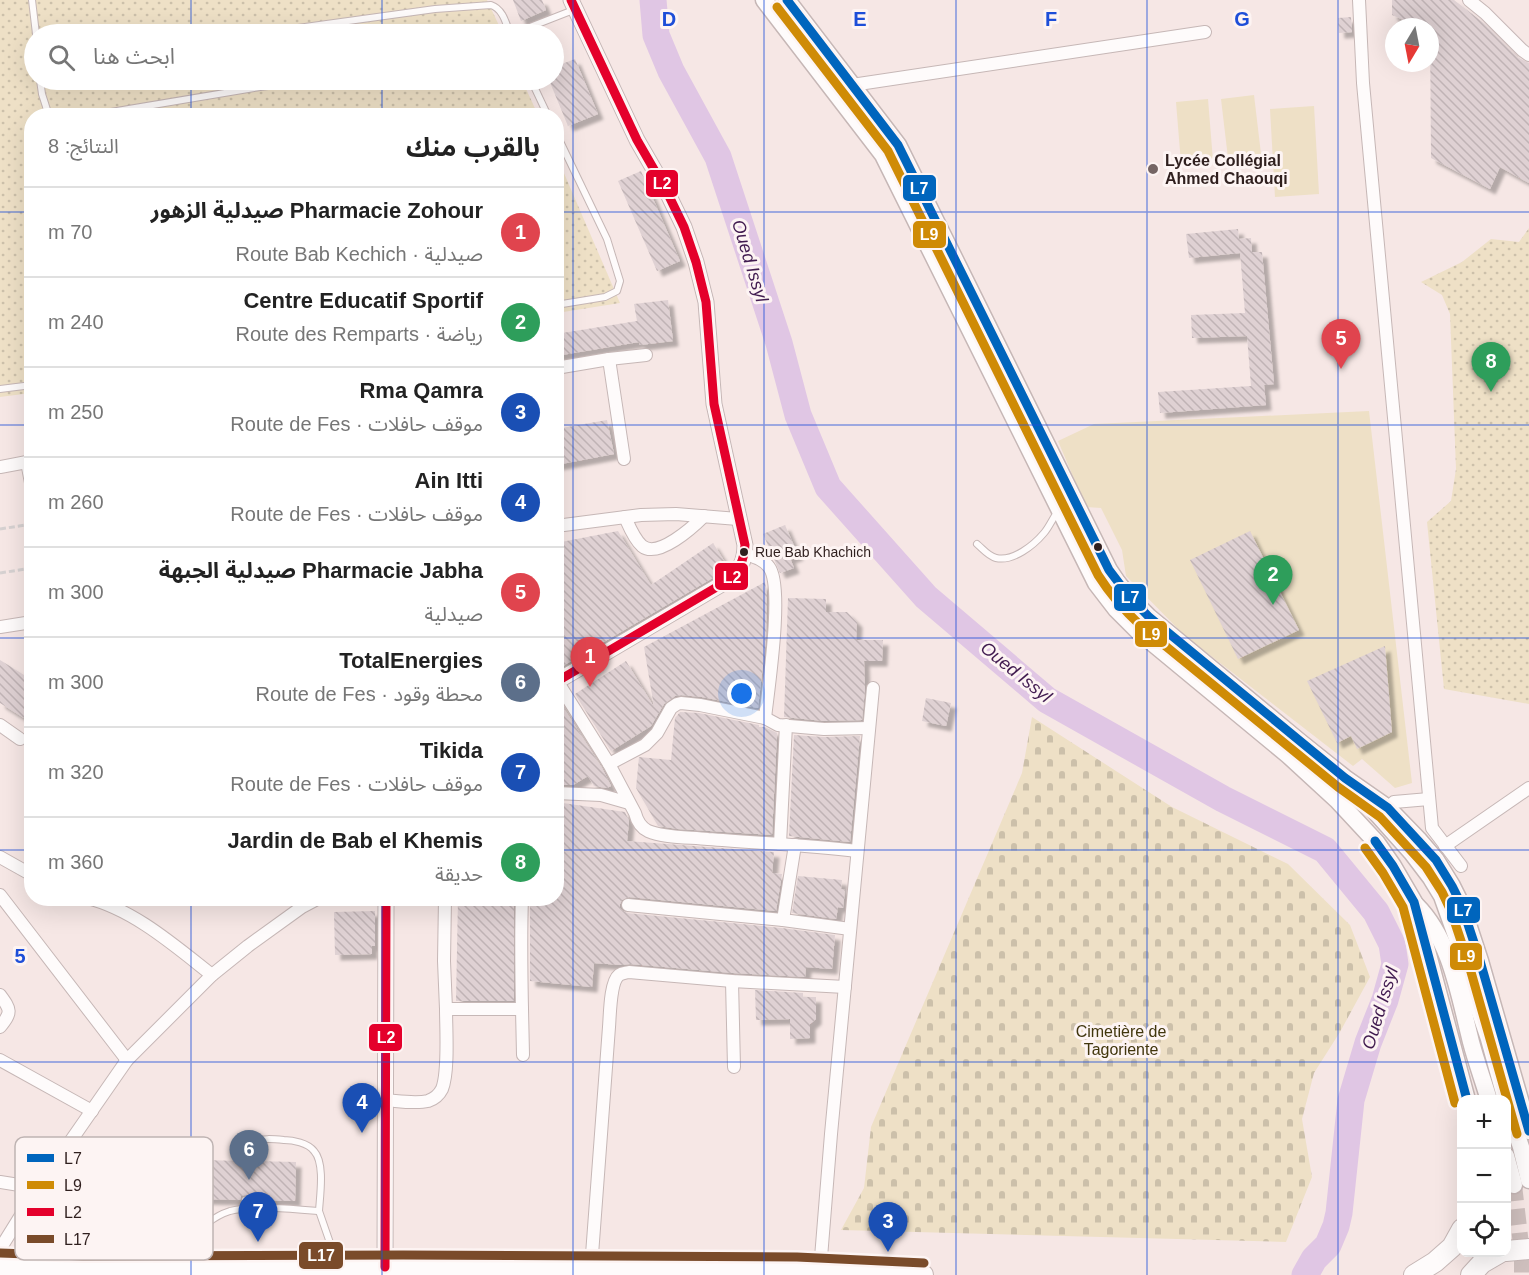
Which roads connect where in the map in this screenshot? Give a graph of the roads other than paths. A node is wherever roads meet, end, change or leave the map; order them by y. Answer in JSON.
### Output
{"nodes":[{"id":1,"x":32,"y":0,"type":"edge"},
{"id":2,"x":764,"y":0,"type":"edge"},
{"id":3,"x":787,"y":0,"type":"edge"},
{"id":4,"x":1359,"y":0,"type":"edge"},
{"id":5,"x":1469,"y":0,"type":"edge"},
{"id":6,"x":574,"y":4,"type":"edge"},
{"id":7,"x":35,"y":24,"type":"edge"},
{"id":8,"x":326,"y":24,"type":"edge"},
{"id":9,"x":506,"y":24,"type":"edge"},
{"id":10,"x":532,"y":24,"type":"edge"},
{"id":11,"x":1205,"y":32,"type":"dead end"},
{"id":12,"x":1527,"y":52,"type":"edge"},
{"id":13,"x":852,"y":85,"type":"junction"},
{"id":14,"x":41,"y":90,"type":"edge"},
{"id":15,"x":243,"y":90,"type":"edge"},
{"id":16,"x":536,"y":90,"type":"edge"},
{"id":17,"x":46,"y":108,"type":"edge"},
{"id":18,"x":135,"y":108,"type":"edge"},
{"id":19,"x":544,"y":108,"type":"edge"},
{"id":20,"x":564,"y":150,"type":"edge"},
{"id":21,"x":564,"y":304,"type":"edge"},
{"id":22,"x":646,"y":355,"type":"dead end"},
{"id":23,"x":609,"y":359,"type":"junction"},
{"id":24,"x":564,"y":367,"type":"edge"},
{"id":25,"x":24,"y":386,"type":"edge"},
{"id":26,"x":0,"y":389,"type":"edge"},
{"id":27,"x":624,"y":459,"type":"dead end"},
{"id":28,"x":24,"y":462,"type":"edge"},
{"id":29,"x":0,"y":467,"type":"edge"},
{"id":30,"x":1073,"y":496,"type":"junction"},
{"id":31,"x":1058,"y":510,"type":"junction"},
{"id":32,"x":704,"y":516,"type":"junction"},
{"id":33,"x":625,"y":517,"type":"junction"},
{"id":34,"x":738,"y":519,"type":"junction"},
{"id":35,"x":564,"y":525,"type":"edge"},
{"id":36,"x":977,"y":544,"type":"dead end"},
{"id":37,"x":745,"y":554,"type":"junction"},
{"id":38,"x":24,"y":623,"type":"edge"},
{"id":39,"x":0,"y":627,"type":"edge"},
{"id":40,"x":564,"y":677,"type":"edge"},
{"id":41,"x":873,"y":688,"type":"dead end"},
{"id":42,"x":564,"y":692,"type":"edge"},
{"id":43,"x":765,"y":718,"type":"junction"},
{"id":44,"x":0,"y":725,"type":"edge"},
{"id":45,"x":786,"y":726,"type":"junction"},
{"id":46,"x":869,"y":728,"type":"junction"},
{"id":47,"x":20,"y":739,"type":"dead end"},
{"id":48,"x":609,"y":764,"type":"junction"},
{"id":49,"x":1345,"y":777,"type":"junction"},
{"id":50,"x":1529,"y":788,"type":"edge"},
{"id":51,"x":564,"y":793,"type":"edge"},
{"id":52,"x":1429,"y":799,"type":"junction"},
{"id":53,"x":629,"y":803,"type":"junction"},
{"id":54,"x":1388,"y":808,"type":"junction"},
{"id":55,"x":780,"y":844,"type":"junction"},
{"id":56,"x":795,"y":845,"type":"junction"},
{"id":57,"x":1445,"y":846,"type":"junction"},
{"id":58,"x":857,"y":851,"type":"junction"},
{"id":59,"x":0,"y":857,"type":"edge"},
{"id":60,"x":1461,"y":866,"type":"dead end"},
{"id":61,"x":24,"y":870,"type":"edge"},
{"id":62,"x":0,"y":895,"type":"edge"},
{"id":63,"x":1414,"y":902,"type":"junction"},
{"id":64,"x":628,"y":905,"type":"dead end"},
{"id":65,"x":111,"y":906,"type":"edge"},
{"id":66,"x":304,"y":906,"type":"edge"},
{"id":67,"x":386,"y":906,"type":"edge"},
{"id":68,"x":445,"y":906,"type":"edge"},
{"id":69,"x":522,"y":906,"type":"edge"},
{"id":70,"x":783,"y":920,"type":"junction"},
{"id":71,"x":850,"y":929,"type":"junction"},
{"id":72,"x":212,"y":975,"type":"junction"},
{"id":73,"x":732,"y":981,"type":"junction"},
{"id":74,"x":845,"y":987,"type":"junction"},
{"id":75,"x":0,"y":995,"type":"edge"},
{"id":76,"x":446,"y":1009,"type":"junction"},
{"id":77,"x":522,"y":1009,"type":"junction"},
{"id":78,"x":0,"y":1028,"type":"edge"},
{"id":79,"x":523,"y":1055,"type":"dead end"},
{"id":80,"x":0,"y":1060,"type":"edge"},
{"id":81,"x":127,"y":1060,"type":"junction"},
{"id":82,"x":734,"y":1067,"type":"dead end"},
{"id":83,"x":1466,"y":1095,"type":"edge"},
{"id":84,"x":1487,"y":1095,"type":"edge"},
{"id":85,"x":1504,"y":1095,"type":"edge"},
{"id":86,"x":386,"y":1100,"type":"junction"},
{"id":87,"x":92,"y":1111,"type":"junction"},
{"id":88,"x":1511,"y":1116,"type":"edge"},
{"id":89,"x":1529,"y":1131,"type":"edge"},
{"id":90,"x":74,"y":1137,"type":"edge"},
{"id":91,"x":248,"y":1161,"type":"dead end"},
{"id":92,"x":1511,"y":1165,"type":"edge"},
{"id":93,"x":0,"y":1182,"type":"edge"},
{"id":94,"x":1521,"y":1183,"type":"edge"},
{"id":95,"x":15,"y":1184,"type":"edge"},
{"id":96,"x":245,"y":1200,"type":"dead end"},
{"id":97,"x":244,"y":1209,"type":"junction"},
{"id":98,"x":319,"y":1211,"type":"junction"},
{"id":99,"x":213,"y":1220,"type":"edge"},
{"id":100,"x":15,"y":1225,"type":"edge"},
{"id":101,"x":1457,"y":1237,"type":"edge"},
{"id":102,"x":0,"y":1249,"type":"edge"},
{"id":103,"x":1529,"y":1249,"type":"edge"},
{"id":104,"x":1511,"y":1251,"type":"edge"},
{"id":105,"x":1492,"y":1257,"type":"edge"},
{"id":106,"x":183,"y":1260,"type":"edge"},
{"id":107,"x":0,"y":1265,"type":"edge"},
{"id":108,"x":339,"y":1267,"type":"junction"},
{"id":109,"x":180,"y":1268,"type":"junction"},
{"id":110,"x":591,"y":1268,"type":"junction"},
{"id":111,"x":820,"y":1270,"type":"junction"},
{"id":112,"x":385,"y":1271,"type":"edge"},
{"id":113,"x":797,"y":1272,"type":"edge"},
{"id":114,"x":923,"y":1275,"type":"edge"},
{"id":115,"x":1414,"y":1275,"type":"edge"},
{"id":116,"x":1471,"y":1275,"type":"edge"}],
"edges":[{"from":1,"to":7,"type":"lane"},
{"from":2,"to":31,"type":"main road"},
{"from":3,"to":13,"type":"main road"},
{"from":4,"to":52,"type":"street"},
{"from":5,"to":12,"type":"street"},
{"from":6,"to":10,"type":"lane"},
{"from":6,"to":34,"type":"street"},
{"from":8,"to":9,"type":"lane"},
{"from":11,"to":13,"type":"street"},
{"from":13,"to":30,"type":"main road"},
{"from":14,"to":17,"type":"lane"},
{"from":15,"to":18,"type":"lane"},
{"from":16,"to":19,"type":"lane"},
{"from":20,"to":21,"type":"lane"},
{"from":22,"to":23,"type":"street"},
{"from":23,"to":24,"type":"street"},
{"from":23,"to":27,"type":"street"},
{"from":25,"to":26,"type":"lane"},
{"from":28,"to":29,"type":"street"},
{"from":30,"to":31,"type":"lane"},
{"from":30,"to":49,"type":"main road"},
{"from":31,"to":36,"type":"lane"},
{"from":31,"to":63,"type":"main road"},
{"from":32,"to":33,"type":"street"},
{"from":32,"to":33,"type":"street"},
{"from":32,"to":34,"type":"street"},
{"from":33,"to":35,"type":"street"},
{"from":34,"to":37,"type":"street"},
{"from":37,"to":40,"type":"street"},
{"from":37,"to":43,"type":"street"},
{"from":38,"to":39,"type":"street"},
{"from":41,"to":46,"type":"street"},
{"from":42,"to":48,"type":"street"},
{"from":43,"to":45,"type":"street"},
{"from":43,"to":48,"type":"street"},
{"from":44,"to":47,"type":"street"},
{"from":45,"to":46,"type":"street"},
{"from":45,"to":55,"type":"street"},
{"from":46,"to":58,"type":"street"},
{"from":48,"to":53,"type":"street"},
{"from":49,"to":54,"type":"main road"},
{"from":49,"to":85,"type":"main road"},
{"from":50,"to":57,"type":"street"},
{"from":51,"to":53,"type":"street"},
{"from":52,"to":54,"type":"street"},
{"from":52,"to":57,"type":"street"},
{"from":53,"to":55,"type":"street"},
{"from":54,"to":89,"type":"main road"},
{"from":55,"to":56,"type":"street"},
{"from":56,"to":58,"type":"street"},
{"from":56,"to":70,"type":"street"},
{"from":57,"to":60,"type":"street"},
{"from":58,"to":71,"type":"street"},
{"from":59,"to":61,"type":"street"},
{"from":62,"to":81,"type":"street"},
{"from":63,"to":83,"type":"main road"},
{"from":63,"to":84,"type":"main road"},
{"from":64,"to":70,"type":"street"},
{"from":65,"to":72,"type":"street"},
{"from":66,"to":72,"type":"street"},
{"from":67,"to":86,"type":"street"},
{"from":68,"to":76,"type":"street"},
{"from":69,"to":77,"type":"street"},
{"from":70,"to":71,"type":"street"},
{"from":71,"to":74,"type":"street"},
{"from":72,"to":81,"type":"street"},
{"from":73,"to":74,"type":"street"},
{"from":73,"to":82,"type":"street"},
{"from":73,"to":110,"type":"street"},
{"from":74,"to":111,"type":"street"},
{"from":75,"to":78,"type":"street"},
{"from":76,"to":77,"type":"street"},
{"from":76,"to":86,"type":"street"},
{"from":77,"to":79,"type":"street"},
{"from":80,"to":87,"type":"street"},
{"from":81,"to":87,"type":"street"},
{"from":86,"to":112,"type":"street"},
{"from":87,"to":90,"type":"street"},
{"from":88,"to":94,"type":"main road"},
{"from":91,"to":98,"type":"lane"},
{"from":92,"to":94,"type":"main road"},
{"from":93,"to":95,"type":"street"},
{"from":96,"to":97,"type":"lane"},
{"from":97,"to":98,"type":"lane"},
{"from":97,"to":99,"type":"lane"},
{"from":98,"to":108,"type":"lane"},
{"from":100,"to":102,"type":"street"},
{"from":101,"to":115,"type":"main road"},
{"from":103,"to":104,"type":"main road"},
{"from":105,"to":116,"type":"main road"},
{"from":106,"to":109,"type":"lane"},
{"from":107,"to":109,"type":"main road"},
{"from":108,"to":109,"type":"main road"},
{"from":108,"to":112,"type":"main road"},
{"from":110,"to":112,"type":"main road"},
{"from":110,"to":113,"type":"main road"},
{"from":111,"to":113,"type":"main road"},
{"from":111,"to":114,"type":"main road"}]}
